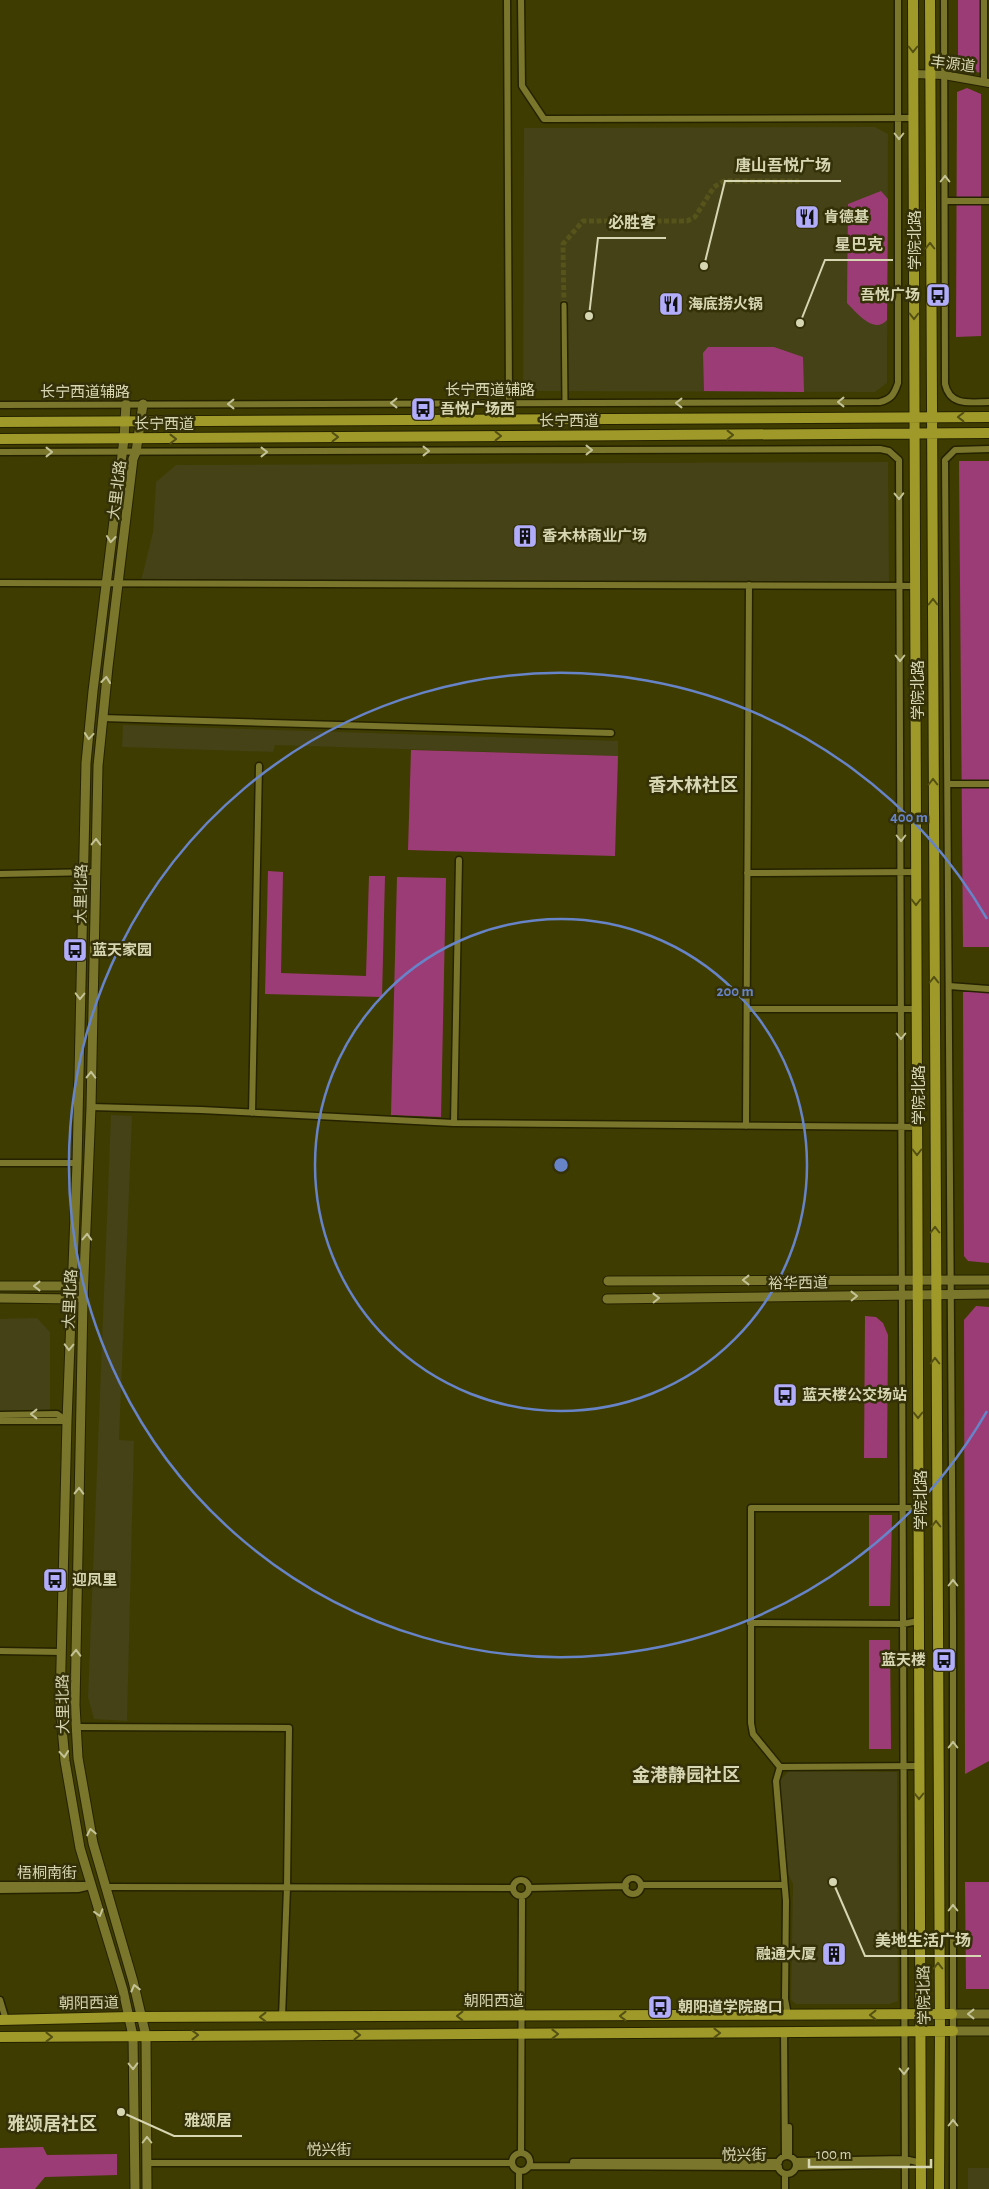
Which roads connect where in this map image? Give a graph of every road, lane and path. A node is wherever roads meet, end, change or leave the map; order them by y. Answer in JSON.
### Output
{"nodes":[{"id":1,"x":507,"y":0,"type":"edge"},
{"id":2,"x":521,"y":0,"type":"edge"},
{"id":3,"x":898,"y":0,"type":"edge"},
{"id":4,"x":913,"y":0,"type":"edge"},
{"id":5,"x":930,"y":0,"type":"edge"},
{"id":6,"x":944,"y":0,"type":"edge"},
{"id":7,"x":984,"y":0,"type":"edge"},
{"id":8,"x":913,"y":74,"type":"junction"},
{"id":9,"x":930,"y":74,"type":"junction"},
{"id":10,"x":944,"y":75,"type":"junction"},
{"id":11,"x":987,"y":82,"type":"edge"},
{"id":12,"x":899,"y":118,"type":"junction"},
{"id":13,"x":914,"y":118,"type":"junction"},
{"id":14,"x":945,"y":201,"type":"junction"},
{"id":15,"x":989,"y":201,"type":"edge"},
{"id":16,"x":564,"y":306,"type":"tunnel mouth"},
{"id":17,"x":509,"y":402,"type":"junction"},
{"id":18,"x":989,"y":402,"type":"edge"},
{"id":19,"x":565,"y":403,"type":"junction"},
{"id":20,"x":126,"y":404,"type":"junction"},
{"id":21,"x":144,"y":404,"type":"junction"},
{"id":22,"x":0,"y":405,"type":"edge"},
{"id":23,"x":989,"y":417,"type":"edge"},
{"id":24,"x":914,"y":418,"type":"junction"},
{"id":25,"x":932,"y":418,"type":"junction"},
{"id":26,"x":140,"y":421,"type":"junction"},
{"id":27,"x":0,"y":422,"type":"edge"},
{"id":28,"x":124,"y":422,"type":"junction"},
{"id":29,"x":989,"y":433,"type":"edge"},
{"id":30,"x":914,"y":434,"type":"junction"},
{"id":31,"x":932,"y":434,"type":"junction"},
{"id":32,"x":0,"y":439,"type":"edge"},
{"id":33,"x":124,"y":439,"type":"junction"},
{"id":34,"x":138,"y":439,"type":"junction"},
{"id":35,"x":989,"y":449,"type":"edge"},
{"id":36,"x":0,"y":452,"type":"edge"},
{"id":37,"x":121,"y":452,"type":"junction"},
{"id":38,"x":136,"y":452,"type":"junction"},
{"id":39,"x":0,"y":584,"type":"edge"},
{"id":40,"x":106,"y":584,"type":"junction"},
{"id":41,"x":119,"y":584,"type":"junction"},
{"id":42,"x":749,"y":585,"type":"junction"},
{"id":43,"x":900,"y":586,"type":"junction"},
{"id":44,"x":915,"y":586,"type":"junction"},
{"id":45,"x":102,"y":718,"type":"junction"},
{"id":46,"x":611,"y":733,"type":"dead end"},
{"id":47,"x":259,"y":766,"type":"dead end"},
{"id":48,"x":948,"y":784,"type":"junction"},
{"id":49,"x":989,"y":784,"type":"edge"},
{"id":50,"x":459,"y":860,"type":"dead end"},
{"id":51,"x":84,"y":872,"type":"junction"},
{"id":52,"x":96,"y":872,"type":"junction"},
{"id":53,"x":901,"y":872,"type":"junction"},
{"id":54,"x":916,"y":872,"type":"junction"},
{"id":55,"x":934,"y":872,"type":"junction"},
{"id":56,"x":949,"y":872,"type":"junction"},
{"id":57,"x":747,"y":873,"type":"junction"},
{"id":58,"x":0,"y":874,"type":"edge"},
{"id":59,"x":949,"y":986,"type":"junction"},
{"id":60,"x":989,"y":989,"type":"edge"},
{"id":61,"x":746,"y":1009,"type":"junction"},
{"id":62,"x":901,"y":1009,"type":"junction"},
{"id":63,"x":916,"y":1009,"type":"junction"},
{"id":64,"x":91,"y":1107,"type":"junction"},
{"id":65,"x":252,"y":1113,"type":"junction"},
{"id":66,"x":454,"y":1123,"type":"junction"},
{"id":67,"x":746,"y":1126,"type":"junction"},
{"id":68,"x":900,"y":1127,"type":"junction"},
{"id":69,"x":917,"y":1127,"type":"junction"},
{"id":70,"x":0,"y":1163,"type":"edge"},
{"id":71,"x":77,"y":1163,"type":"junction"},
{"id":72,"x":901,"y":1279,"type":"junction"},
{"id":73,"x":917,"y":1279,"type":"junction"},
{"id":74,"x":935,"y":1279,"type":"junction"},
{"id":75,"x":950,"y":1279,"type":"junction"},
{"id":76,"x":608,"y":1280,"type":"dead end"},
{"id":77,"x":989,"y":1280,"type":"edge"},
{"id":78,"x":0,"y":1286,"type":"edge"},
{"id":79,"x":73,"y":1286,"type":"junction"},
{"id":80,"x":85,"y":1286,"type":"junction"},
{"id":81,"x":989,"y":1294,"type":"edge"},
{"id":82,"x":901,"y":1296,"type":"junction"},
{"id":83,"x":918,"y":1296,"type":"junction"},
{"id":84,"x":935,"y":1296,"type":"junction"},
{"id":85,"x":951,"y":1296,"type":"junction"},
{"id":86,"x":0,"y":1298,"type":"edge"},
{"id":87,"x":71,"y":1298,"type":"junction"},
{"id":88,"x":607,"y":1299,"type":"dead end"},
{"id":89,"x":83,"y":1300,"type":"junction"},
{"id":90,"x":0,"y":1415,"type":"edge"},
{"id":91,"x":0,"y":1421,"type":"edge"},
{"id":92,"x":67,"y":1421,"type":"junction"},
{"id":93,"x":918,"y":1508,"type":"junction"},
{"id":94,"x":901,"y":1509,"type":"junction"},
{"id":95,"x":953,"y":1620,"type":"junction"},
{"id":96,"x":918,"y":1621,"type":"junction"},
{"id":97,"x":937,"y":1621,"type":"junction"},
{"id":98,"x":750,"y":1623,"type":"junction"},
{"id":99,"x":903,"y":1624,"type":"junction"},
{"id":100,"x":0,"y":1651,"type":"edge"},
{"id":101,"x":62,"y":1652,"type":"junction"},
{"id":102,"x":76,"y":1727,"type":"junction"},
{"id":103,"x":780,"y":1766,"type":"junction"},
{"id":104,"x":903,"y":1766,"type":"junction"},
{"id":105,"x":919,"y":1766,"type":"junction"},
{"id":106,"x":0,"y":1885,"type":"edge"},
{"id":107,"x":641,"y":1885,"type":"junction"},
{"id":108,"x":783,"y":1885,"type":"junction"},
{"id":109,"x":91,"y":1886,"type":"junction"},
{"id":110,"x":626,"y":1886,"type":"junction"},
{"id":111,"x":106,"y":1887,"type":"junction"},
{"id":112,"x":288,"y":1888,"type":"junction"},
{"id":113,"x":512,"y":1888,"type":"junction"},
{"id":114,"x":529,"y":1888,"type":"junction"},
{"id":115,"x":0,"y":1890,"type":"edge"},
{"id":116,"x":522,"y":1896,"type":"junction"},
{"id":117,"x":0,"y":2000,"type":"edge"},
{"id":118,"x":939,"y":2014,"type":"junction"},
{"id":119,"x":952,"y":2014,"type":"junction"},
{"id":120,"x":989,"y":2014,"type":"edge"},
{"id":121,"x":788,"y":2015,"type":"junction"},
{"id":122,"x":904,"y":2015,"type":"junction"},
{"id":123,"x":922,"y":2015,"type":"junction"},
{"id":124,"x":522,"y":2016,"type":"junction"},
{"id":125,"x":129,"y":2017,"type":"junction"},
{"id":126,"x":282,"y":2017,"type":"junction"},
{"id":127,"x":143,"y":2018,"type":"junction"},
{"id":128,"x":3,"y":2020,"type":"edge"},
{"id":129,"x":921,"y":2031,"type":"junction"},
{"id":130,"x":940,"y":2031,"type":"junction"},
{"id":131,"x":953,"y":2031,"type":"junction"},
{"id":132,"x":989,"y":2031,"type":"edge"},
{"id":133,"x":786,"y":2032,"type":"junction"},
{"id":134,"x":904,"y":2032,"type":"junction"},
{"id":135,"x":521,"y":2034,"type":"junction"},
{"id":136,"x":133,"y":2036,"type":"junction"},
{"id":137,"x":146,"y":2036,"type":"junction"},
{"id":138,"x":0,"y":2037,"type":"edge"},
{"id":139,"x":521,"y":2153,"type":"junction"},
{"id":140,"x":787,"y":2156,"type":"junction"},
{"id":141,"x":905,"y":2161,"type":"junction"},
{"id":142,"x":147,"y":2163,"type":"junction"},
{"id":143,"x":512,"y":2163,"type":"junction"},
{"id":144,"x":921,"y":2163,"type":"junction"},
{"id":145,"x":529,"y":2164,"type":"junction"},
{"id":146,"x":796,"y":2164,"type":"junction"},
{"id":147,"x":779,"y":2165,"type":"junction"},
{"id":148,"x":520,"y":2171,"type":"junction"},
{"id":149,"x":787,"y":2174,"type":"junction"},
{"id":150,"x":135,"y":2189,"type":"edge"},
{"id":151,"x":147,"y":2189,"type":"edge"},
{"id":152,"x":521,"y":2189,"type":"edge"},
{"id":153,"x":785,"y":2189,"type":"edge"},
{"id":154,"x":789,"y":2189,"type":"edge"},
{"id":155,"x":905,"y":2189,"type":"edge"},
{"id":156,"x":921,"y":2189,"type":"edge"},
{"id":157,"x":938,"y":2189,"type":"edge"},
{"id":158,"x":953,"y":2189,"type":"edge"}],
"edges":[{"from":1,"to":17,"type":"street"},
{"from":2,"to":12,"type":"street"},
{"from":3,"to":12,"type":"street"},
{"from":4,"to":8,"type":"main road","name":"学院北路","one_way":true},
{"from":5,"to":9,"type":"main road","name":"学院北路"},
{"from":6,"to":10,"type":"street"},
{"from":7,"to":11,"type":"street"},
{"from":8,"to":9,"type":"street","name":"丰源道"},
{"from":8,"to":13,"type":"main road","name":"学院北路"},
{"from":9,"to":10,"type":"street","name":"丰源道"},
{"from":25,"to":9,"type":"main road","name":"学院北路","one_way":true},
{"from":10,"to":11,"type":"street","name":"丰源道"},
{"from":14,"to":10,"type":"street","one_way":true},
{"from":12,"to":13,"type":"street"},
{"from":12,"to":19,"type":"street","name":"长宁西道辅路","one_way":true},
{"from":13,"to":24,"type":"main road","name":"学院北路","one_way":true},
{"from":14,"to":15,"type":"street"},
{"from":14,"to":18,"type":"street"},
{"from":16,"to":19,"type":"street"},
{"from":17,"to":19,"type":"street","name":"长宁西道辅路"},
{"from":17,"to":21,"type":"street","name":"长宁西道辅路","one_way":true},
{"from":20,"to":21,"type":"street","name":"长宁西道辅路"},
{"from":20,"to":22,"type":"street","name":"长宁西道辅路"},
{"from":20,"to":28,"type":"main road","name":"大里北路"},
{"from":21,"to":26,"type":"main road","name":"大里北路"},
{"from":23,"to":25,"type":"main road","name":"长宁西道","one_way":true},
{"from":24,"to":25,"type":"main road","name":"长宁西道"},
{"from":24,"to":26,"type":"main road","name":"长宁西道"},
{"from":24,"to":30,"type":"main road","name":"学院北路"},
{"from":25,"to":31,"type":"main road","name":"学院北路"},
{"from":26,"to":28,"type":"main road","name":"长宁西道"},
{"from":26,"to":34,"type":"main road","name":"大里北路"},
{"from":27,"to":28,"type":"main road","name":"长宁西道"},
{"from":28,"to":33,"type":"main road","name":"大里北路"},
{"from":29,"to":31,"type":"main road","name":"长宁西道"},
{"from":30,"to":31,"type":"main road","name":"长宁西道"},
{"from":34,"to":30,"type":"main road","name":"长宁西道","one_way":true},
{"from":30,"to":44,"type":"main road","name":"学院北路"},
{"from":55,"to":31,"type":"main road","name":"学院北路","one_way":true},
{"from":32,"to":33,"type":"main road","name":"长宁西道"},
{"from":33,"to":34,"type":"main road","name":"长宁西道"},
{"from":33,"to":37,"type":"main road","name":"大里北路"},
{"from":34,"to":38,"type":"main road","name":"大里北路"},
{"from":35,"to":48,"type":"street"},
{"from":36,"to":37,"type":"street","one_way":true},
{"from":37,"to":38,"type":"street"},
{"from":37,"to":40,"type":"main road","name":"大里北路","one_way":true},
{"from":38,"to":41,"type":"main road","name":"大里北路"},
{"from":38,"to":43,"type":"street","one_way":true},
{"from":39,"to":40,"type":"street"},
{"from":40,"to":41,"type":"street"},
{"from":40,"to":51,"type":"main road","name":"大里北路","one_way":true},
{"from":41,"to":42,"type":"street"},
{"from":45,"to":41,"type":"main road","name":"大里北路","one_way":true},
{"from":42,"to":43,"type":"street"},
{"from":42,"to":57,"type":"street"},
{"from":43,"to":44,"type":"street"},
{"from":43,"to":53,"type":"street","one_way":true},
{"from":44,"to":54,"type":"main road","name":"学院北路"},
{"from":45,"to":46,"type":"street"},
{"from":52,"to":45,"type":"main road","name":"大里北路","one_way":true},
{"from":47,"to":65,"type":"street"},
{"from":48,"to":49,"type":"street"},
{"from":48,"to":56,"type":"street"},
{"from":50,"to":66,"type":"street"},
{"from":51,"to":52,"type":"street"},
{"from":51,"to":58,"type":"street"},
{"from":51,"to":71,"type":"main road","name":"大里北路","one_way":true},
{"from":64,"to":52,"type":"main road","name":"大里北路","one_way":true},
{"from":53,"to":54,"type":"street"},
{"from":53,"to":57,"type":"street"},
{"from":53,"to":62,"type":"street"},
{"from":54,"to":55,"type":"main road"},
{"from":54,"to":63,"type":"main road","name":"学院北路","one_way":true},
{"from":55,"to":56,"type":"street"},
{"from":74,"to":55,"type":"main road","name":"学院北路","one_way":true},
{"from":56,"to":59,"type":"street"},
{"from":57,"to":61,"type":"street"},
{"from":59,"to":60,"type":"street"},
{"from":59,"to":75,"type":"street"},
{"from":61,"to":62,"type":"street"},
{"from":61,"to":67,"type":"street"},
{"from":62,"to":63,"type":"street"},
{"from":62,"to":68,"type":"street","one_way":true},
{"from":63,"to":69,"type":"main road","name":"学院北路"},
{"from":64,"to":65,"type":"street"},
{"from":80,"to":64,"type":"main road","name":"大里北路","one_way":true},
{"from":65,"to":66,"type":"street"},
{"from":66,"to":67,"type":"street"},
{"from":67,"to":68,"type":"street"},
{"from":68,"to":69,"type":"street"},
{"from":68,"to":72,"type":"street"},
{"from":69,"to":73,"type":"main road","name":"学院北路","one_way":true},
{"from":70,"to":71,"type":"street"},
{"from":71,"to":79,"type":"main road","name":"大里北路"},
{"from":72,"to":73,"type":"main road","name":"裕华西道"},
{"from":72,"to":76,"type":"main road","name":"裕华西道","one_way":true},
{"from":72,"to":82,"type":"street"},
{"from":73,"to":74,"type":"main road","name":"裕华西道"},
{"from":73,"to":83,"type":"main road","name":"学院北路"},
{"from":74,"to":75,"type":"main road","name":"裕华西道"},
{"from":74,"to":84,"type":"main road","name":"学院北路"},
{"from":75,"to":77,"type":"main road","name":"裕华西道"},
{"from":75,"to":85,"type":"street"},
{"from":79,"to":78,"type":"main road","one_way":true},
{"from":79,"to":80,"type":"main road"},
{"from":79,"to":87,"type":"main road","name":"大里北路"},
{"from":80,"to":89,"type":"main road","name":"大里北路"},
{"from":81,"to":85,"type":"main road","name":"裕华西道"},
{"from":82,"to":83,"type":"main road","name":"裕华西道"},
{"from":88,"to":82,"type":"main road","name":"裕华西道","one_way":true},
{"from":82,"to":94,"type":"street"},
{"from":83,"to":84,"type":"main road","name":"裕华西道"},
{"from":83,"to":93,"type":"main road","name":"学院北路","one_way":true},
{"from":84,"to":85,"type":"main road","name":"裕华西道"},
{"from":97,"to":84,"type":"main road","name":"学院北路","one_way":true},
{"from":95,"to":85,"type":"street","one_way":true},
{"from":86,"to":87,"type":"main road"},
{"from":87,"to":89,"type":"main road"},
{"from":87,"to":92,"type":"main road","name":"大里北路","one_way":true},
{"from":102,"to":89,"type":"main road","name":"大里北路","one_way":true},
{"from":92,"to":90,"type":"street","one_way":true},
{"from":91,"to":92,"type":"street"},
{"from":92,"to":101,"type":"main road","name":"大里北路"},
{"from":93,"to":94,"type":"street"},
{"from":93,"to":96,"type":"main road","name":"学院北路"},
{"from":94,"to":98,"type":"street"},
{"from":94,"to":99,"type":"street"},
{"from":95,"to":97,"type":"street"},
{"from":119,"to":95,"type":"street","one_way":true},
{"from":96,"to":97,"type":"main road"},
{"from":96,"to":99,"type":"street"},
{"from":96,"to":105,"type":"main road","name":"学院北路"},
{"from":118,"to":97,"type":"main road","name":"学院北路","one_way":true},
{"from":98,"to":99,"type":"street"},
{"from":98,"to":103,"type":"street"},
{"from":99,"to":104,"type":"street"},
{"from":100,"to":101,"type":"street"},
{"from":101,"to":109,"type":"main road","name":"大里北路","one_way":true},
{"from":111,"to":102,"type":"main road","name":"大里北路","one_way":true},
{"from":102,"to":112,"type":"street"},
{"from":103,"to":104,"type":"street"},
{"from":103,"to":108,"type":"street"},
{"from":104,"to":105,"type":"street"},
{"from":104,"to":122,"type":"street"},
{"from":105,"to":123,"type":"main road","name":"学院北路","one_way":true},
{"from":106,"to":109,"type":"street","name":"梧桐南街"},
{"from":107,"to":108,"type":"street"},
{"from":107,"to":110,"type":"street"},
{"from":107,"to":110,"type":"street"},
{"from":108,"to":121,"type":"street"},
{"from":109,"to":115,"type":"street","name":"梧桐南街"},
{"from":109,"to":125,"type":"main road","name":"大里北路","one_way":true},
{"from":110,"to":114,"type":"street"},
{"from":111,"to":112,"type":"street"},
{"from":127,"to":111,"type":"main road","name":"大里北路","one_way":true},
{"from":112,"to":113,"type":"street"},
{"from":112,"to":126,"type":"street"},
{"from":113,"to":114,"type":"street"},
{"from":113,"to":116,"type":"street"},
{"from":114,"to":116,"type":"street"},
{"from":116,"to":124,"type":"street"},
{"from":117,"to":128,"type":"street"},
{"from":118,"to":119,"type":"main road","name":"朝阳西道"},
{"from":118,"to":123,"type":"main road","name":"朝阳西道"},
{"from":118,"to":130,"type":"main road","name":"学院北路"},
{"from":120,"to":119,"type":"main road","name":"朝阳西道","one_way":true},
{"from":119,"to":131,"type":"street"},
{"from":122,"to":121,"type":"main road","name":"朝阳西道","one_way":true},
{"from":121,"to":124,"type":"main road","name":"朝阳西道","one_way":true},
{"from":122,"to":123,"type":"main road","name":"朝阳西道"},
{"from":122,"to":134,"type":"street"},
{"from":123,"to":129,"type":"main road","name":"学院北路"},
{"from":124,"to":126,"type":"main road","name":"朝阳西道","one_way":true},
{"from":124,"to":135,"type":"street"},
{"from":125,"to":127,"type":"main road","name":"朝阳西道"},
{"from":125,"to":128,"type":"main road","name":"朝阳西道"},
{"from":125,"to":136,"type":"main road","name":"大里北路"},
{"from":126,"to":127,"type":"main road","name":"朝阳西道","one_way":true},
{"from":127,"to":137,"type":"main road","name":"大里北路"},
{"from":129,"to":130,"type":"main road"},
{"from":129,"to":134,"type":"main road"},
{"from":129,"to":144,"type":"main road","name":"学院北路"},
{"from":130,"to":131,"type":"main road"},
{"from":130,"to":157,"type":"main road","name":"学院北路"},
{"from":131,"to":132,"type":"main road"},
{"from":158,"to":131,"type":"street","one_way":true},
{"from":133,"to":134,"type":"main road"},
{"from":135,"to":133,"type":"main road","one_way":true},
{"from":133,"to":140,"type":"street"},
{"from":134,"to":141,"type":"street","one_way":true},
{"from":137,"to":135,"type":"main road","one_way":true},
{"from":135,"to":139,"type":"street"},
{"from":136,"to":137,"type":"main road"},
{"from":138,"to":136,"type":"main road","one_way":true},
{"from":136,"to":150,"type":"main road","name":"大里北路","one_way":true},
{"from":142,"to":137,"type":"main road","name":"大里北路","one_way":true},
{"from":139,"to":143,"type":"street"},
{"from":139,"to":145,"type":"street"},
{"from":140,"to":146,"type":"street"},
{"from":140,"to":147,"type":"street"},
{"from":141,"to":144,"type":"street"},
{"from":141,"to":146,"type":"street"},
{"from":141,"to":155,"type":"street"},
{"from":142,"to":143,"type":"street","name":"悦兴街"},
{"from":142,"to":151,"type":"main road","name":"大里北路"},
{"from":143,"to":148,"type":"street"},
{"from":144,"to":156,"type":"main road","name":"学院北路"},
{"from":145,"to":147,"type":"street","name":"悦兴街"},
{"from":145,"to":148,"type":"street"},
{"from":146,"to":149,"type":"street"},
{"from":147,"to":149,"type":"street"},
{"from":148,"to":152,"type":"street"},
{"from":149,"to":153,"type":"street"},
{"from":149,"to":154,"type":"street"}]}
